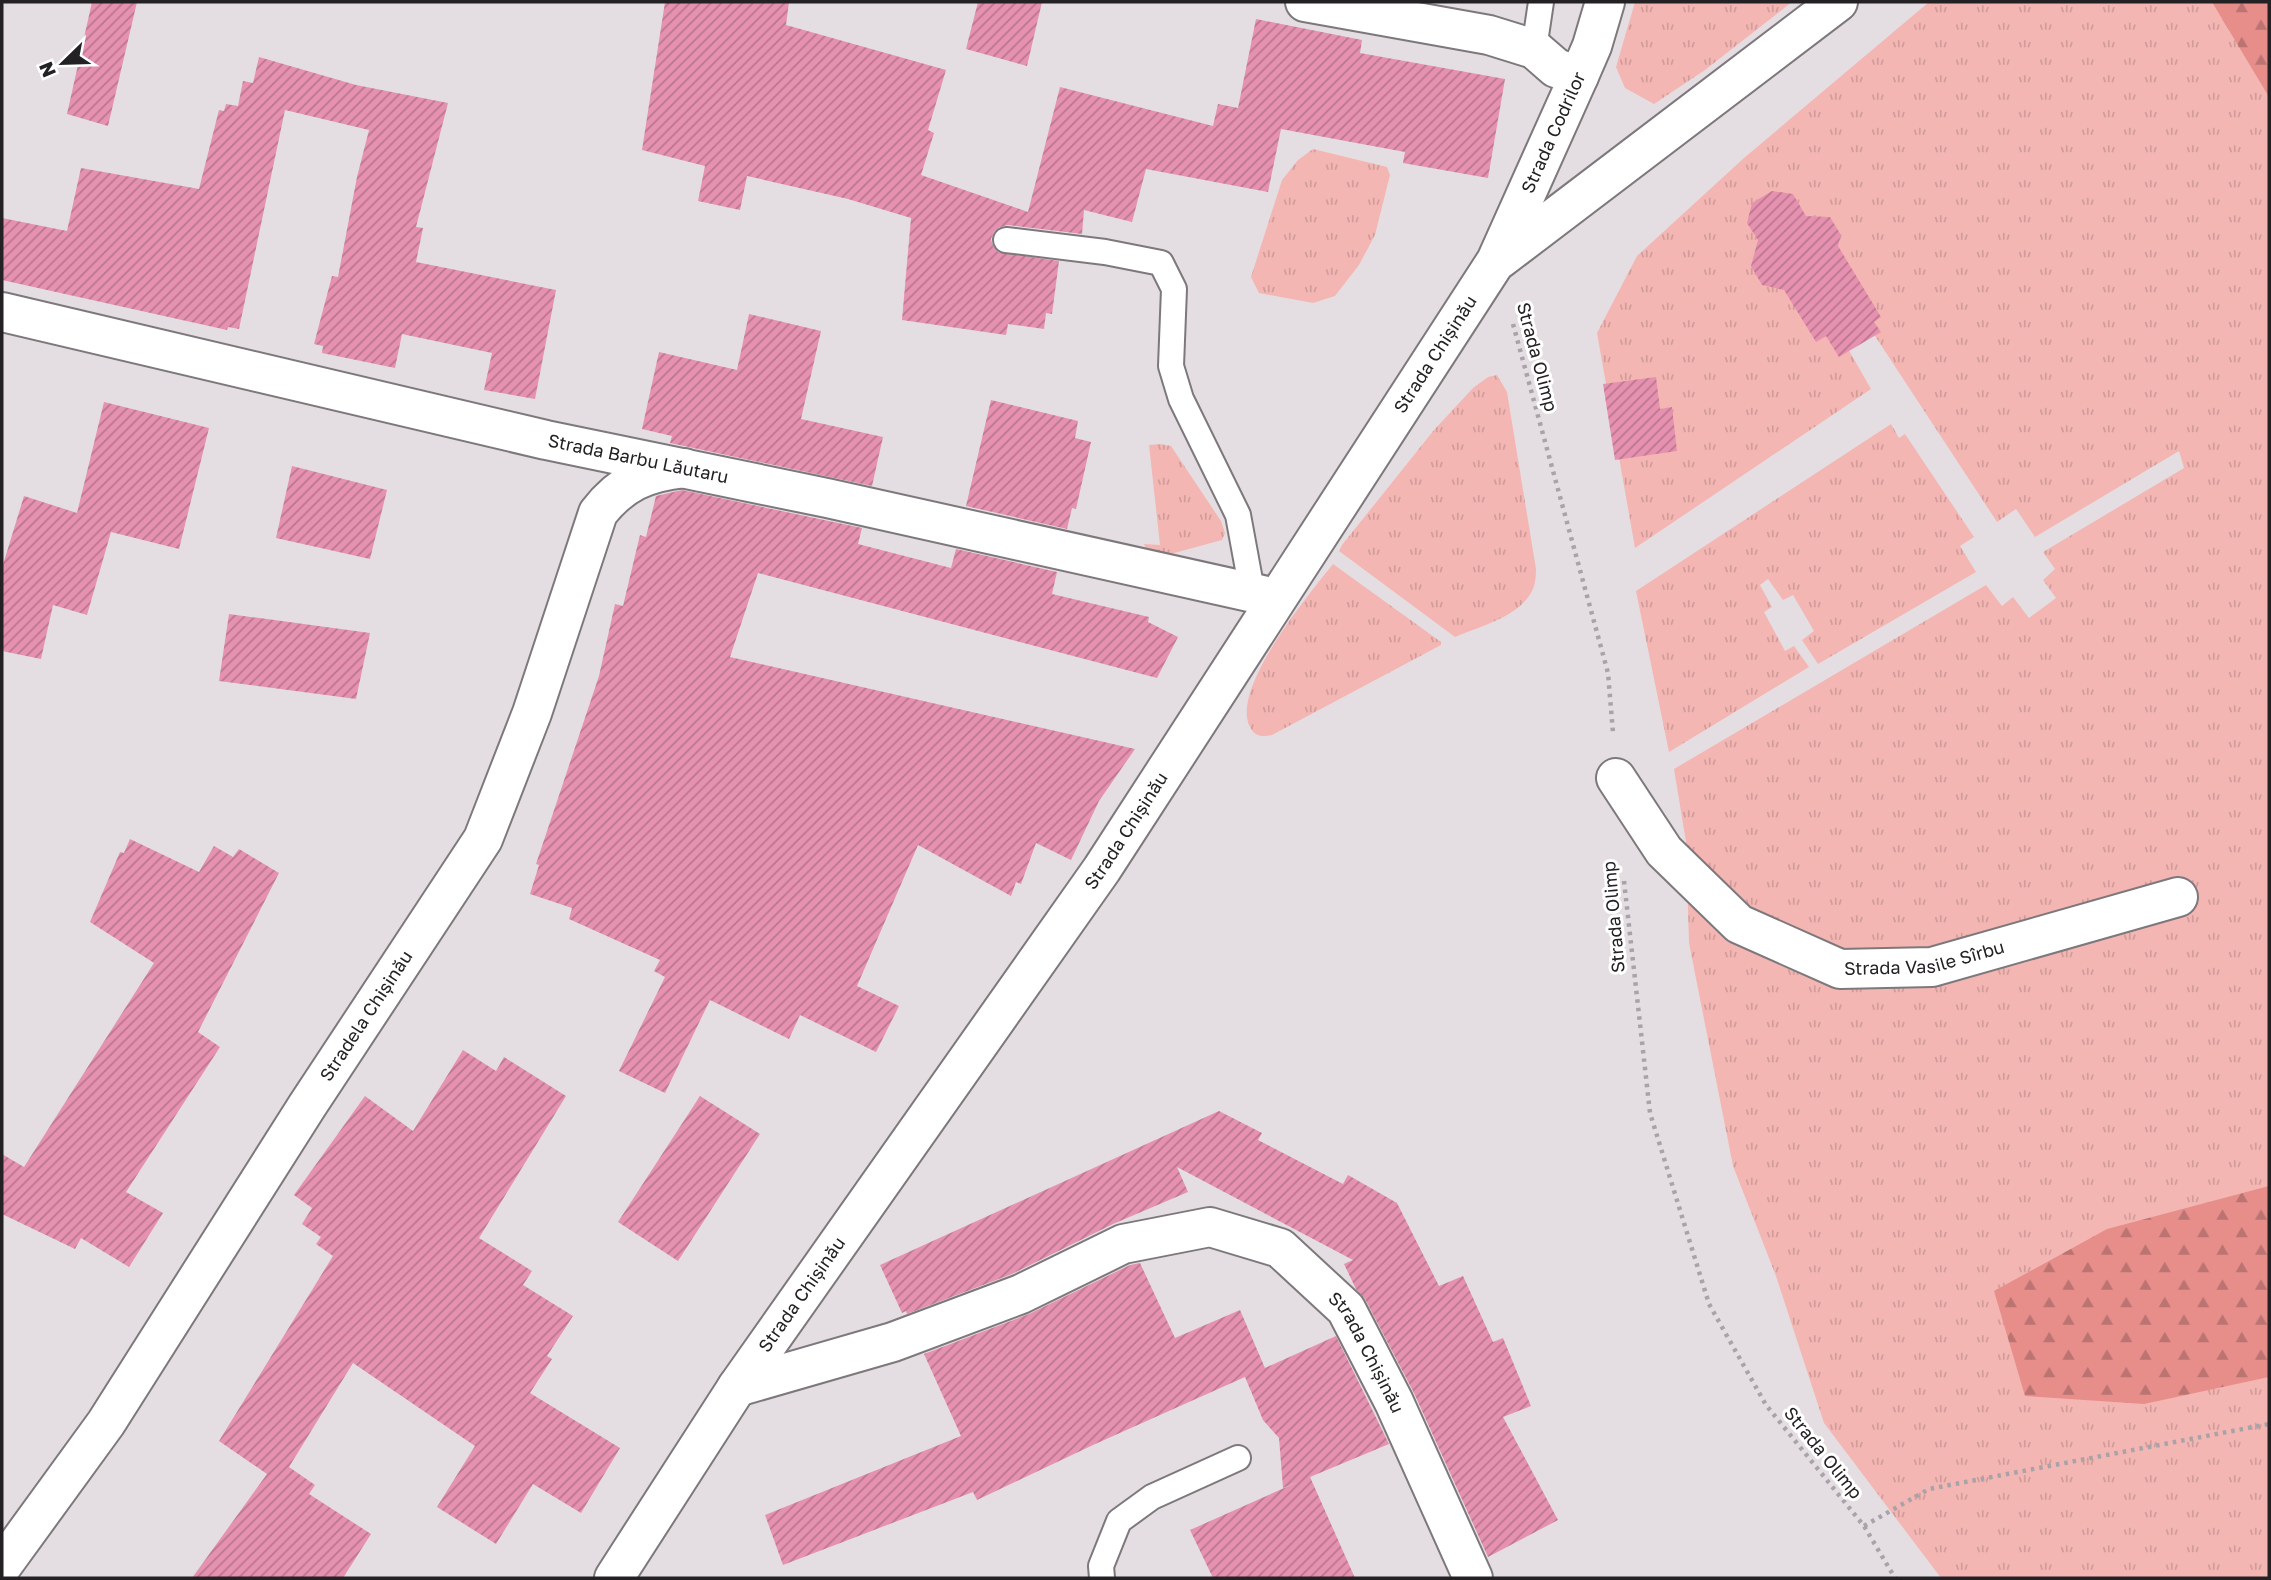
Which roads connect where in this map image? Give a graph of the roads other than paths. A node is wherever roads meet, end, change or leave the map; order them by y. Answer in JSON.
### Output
{"nodes":[{"id":1,"x":1304,"y":2,"type":"edge"},
{"id":2,"x":1541,"y":2,"type":"edge"},
{"id":3,"x":1605,"y":2,"type":"edge"},
{"id":4,"x":1838,"y":2,"type":"edge"},
{"id":5,"x":1534,"y":49,"type":"junction"},
{"id":6,"x":1579,"y":76,"type":"junction"},
{"id":7,"x":1006,"y":240,"type":"dead end"},
{"id":8,"x":1496,"y":261,"type":"junction"},
{"id":9,"x":2,"y":312,"type":"edge"},
{"id":10,"x":684,"y":468,"type":"junction"},
{"id":11,"x":1264,"y":595,"type":"junction"},
{"id":12,"x":1616,"y":778,"type":"road end"},
{"id":13,"x":2178,"y":897,"type":"dead end"},
{"id":14,"x":737,"y":1387,"type":"junction"},
{"id":15,"x":1238,"y":1458,"type":"dead end"},
{"id":16,"x":2,"y":1566,"type":"edge"},
{"id":17,"x":614,"y":1578,"type":"edge"},
{"id":18,"x":1101,"y":1578,"type":"edge"},
{"id":19,"x":1473,"y":1578,"type":"edge"}],
"edges":[{"from":1,"to":5,"type":"street"},
{"from":2,"to":5,"type":"lane"},
{"from":3,"to":6,"type":"street","name":"Strada Codrilor"},
{"from":4,"to":8,"type":"street"},
{"from":5,"to":6,"type":"street"},
{"from":6,"to":8,"type":"street","name":"Strada Codrilor"},
{"from":7,"to":11,"type":"lane"},
{"from":8,"to":11,"type":"street","name":"Strada Chișinău"},
{"from":9,"to":10,"type":"street","name":"Strada Barbu Lăutaru"},
{"from":10,"to":11,"type":"street","name":"Strada Barbu Lăutaru"},
{"from":10,"to":16,"type":"street","name":"Stradela Chișinău"},
{"from":11,"to":14,"type":"street","name":"Strada Chișinău"},
{"from":12,"to":13,"type":"street","name":"Strada Vasile Sîrbu"},
{"from":14,"to":17,"type":"street","name":"Strada Chișinău"},
{"from":14,"to":19,"type":"street","name":"Strada Chișinău"},
{"from":15,"to":18,"type":"lane"}]}
